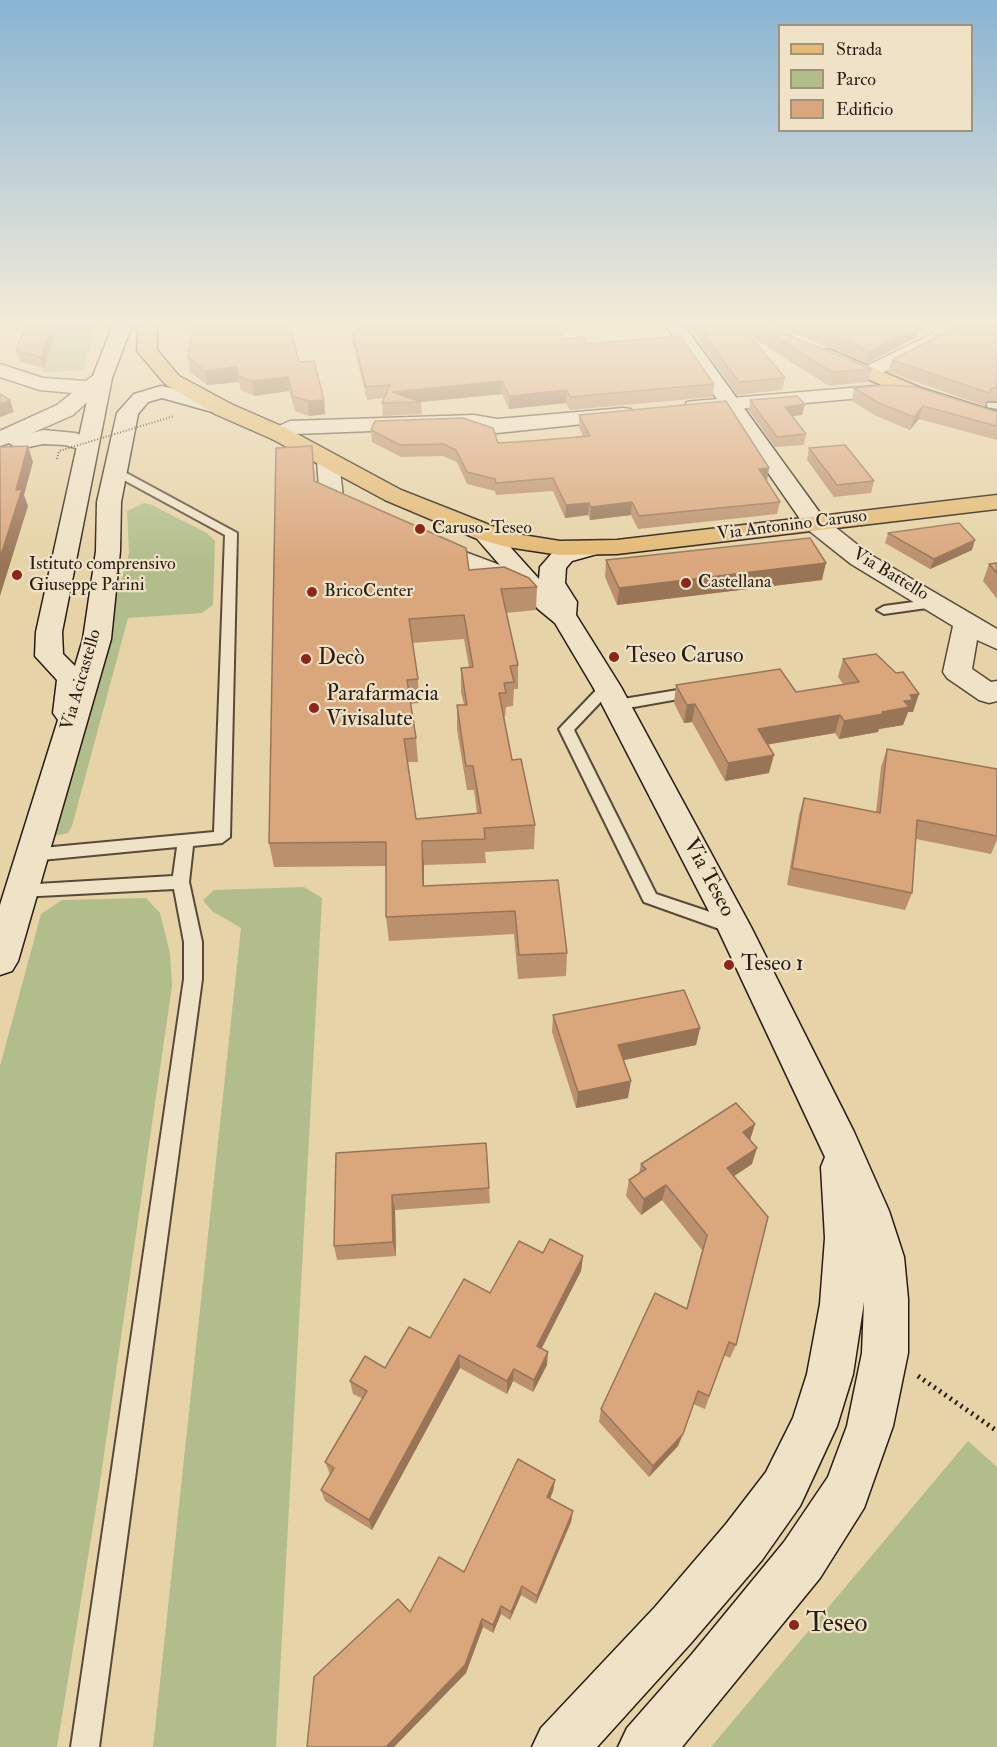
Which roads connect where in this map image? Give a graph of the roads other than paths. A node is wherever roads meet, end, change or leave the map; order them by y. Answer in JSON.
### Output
{"nodes":[{"id":1,"x":73,"y":402,"type":"edge"},
{"id":2,"x":94,"y":402,"type":"edge"},
{"id":3,"x":137,"y":402,"type":"edge"},
{"id":4,"x":200,"y":402,"type":"edge"},
{"id":5,"x":210,"y":402,"type":"edge"},
{"id":6,"x":730,"y":402,"type":"edge"},
{"id":7,"x":757,"y":402,"type":"edge"},
{"id":8,"x":957,"y":402,"type":"edge"},
{"id":9,"x":732,"y":404,"type":"junction"},
{"id":10,"x":223,"y":409,"type":"junction"},
{"id":11,"x":670,"y":409,"type":"edge"},
{"id":12,"x":995,"y":410,"type":"edge"},
{"id":13,"x":649,"y":411,"type":"edge"},
{"id":14,"x":280,"y":434,"type":"junction"},
{"id":15,"x":0,"y":439,"type":"edge"},
{"id":16,"x":86,"y":444,"type":"junction"},
{"id":17,"x":0,"y":447,"type":"edge"},
{"id":18,"x":328,"y":460,"type":"junction"},
{"id":19,"x":115,"y":471,"type":"junction"},
{"id":20,"x":997,"y":502,"type":"edge"},
{"id":21,"x":816,"y":524,"type":"junction"},
{"id":22,"x":484,"y":533,"type":"junction"},
{"id":23,"x":588,"y":549,"type":"junction"},
{"id":24,"x":103,"y":584,"type":"junction"},
{"id":25,"x":531,"y":585,"type":"junction"},
{"id":26,"x":936,"y":603,"type":"junction"},
{"id":27,"x":884,"y":610,"type":"dead end"},
{"id":28,"x":565,"y":618,"type":"junction"},
{"id":29,"x":968,"y":622,"type":"junction"},
{"id":30,"x":997,"y":640,"type":"edge"},
{"id":31,"x":49,"y":656,"type":"junction"},
{"id":32,"x":711,"y":690,"type":"edge"},
{"id":33,"x":997,"y":690,"type":"edge"},
{"id":34,"x":612,"y":696,"type":"junction"},
{"id":35,"x":63,"y":748,"type":"junction"},
{"id":36,"x":186,"y":839,"type":"junction"},
{"id":37,"x":31,"y":855,"type":"junction"},
{"id":38,"x":181,"y":882,"type":"junction"},
{"id":39,"x":20,"y":891,"type":"junction"},
{"id":40,"x":734,"y":927,"type":"junction"},
{"id":41,"x":0,"y":961,"type":"edge"},
{"id":42,"x":840,"y":1145,"type":"junction"},
{"id":43,"x":85,"y":1747,"type":"edge"},
{"id":44,"x":560,"y":1747,"type":"edge"},
{"id":45,"x":646,"y":1747,"type":"edge"}],
"edges":[{"from":1,"to":15,"type":"main road"},
{"from":2,"to":16,"type":"main road","name":"Via Acicastello"},
{"from":3,"to":19,"type":"main road","name":"Via Acicastello"},
{"from":4,"to":10,"type":"main road","name":"Via Acicastello"},
{"from":5,"to":10,"type":"main road"},
{"from":6,"to":9,"type":"main road","name":"Via Battello"},
{"from":7,"to":9,"type":"main road"},
{"from":8,"to":12,"type":"main road"},
{"from":9,"to":11,"type":"main road"},
{"from":9,"to":21,"type":"main road","name":"Via Battello"},
{"from":10,"to":14,"type":"main road"},
{"from":13,"to":14,"type":"main road"},
{"from":14,"to":18,"type":"main road"},
{"from":16,"to":17,"type":"main road"},
{"from":16,"to":31,"type":"main road","name":"Via Acicastello"},
{"from":18,"to":22,"type":"main road"},
{"from":18,"to":25,"type":"main road"},
{"from":19,"to":24,"type":"main road","name":"Via Acicastello"},
{"from":19,"to":36,"type":"lane"},
{"from":20,"to":21,"type":"main road","name":"Via Antonino Caruso"},
{"from":21,"to":23,"type":"main road","name":"Via Antonino Caruso"},
{"from":21,"to":26,"type":"main road","name":"Via Battello"},
{"from":22,"to":23,"type":"main road","name":"Via Antonino Caruso"},
{"from":22,"to":25,"type":"main road"},
{"from":23,"to":28,"type":"main road"},
{"from":24,"to":31,"type":"main road"},
{"from":24,"to":35,"type":"main road","name":"Via Acicastello"},
{"from":25,"to":28,"type":"main road"},
{"from":26,"to":27,"type":"lane"},
{"from":26,"to":29,"type":"main road","name":"Via Battello"},
{"from":28,"to":34,"type":"main road","name":"Via Teseo"},
{"from":29,"to":30,"type":"main road","name":"Via Battello"},
{"from":29,"to":33,"type":"main road"},
{"from":31,"to":35,"type":"main road","name":"Via Acicastello"},
{"from":32,"to":34,"type":"lane"},
{"from":34,"to":40,"type":"main road","name":"Via Teseo"},
{"from":34,"to":40,"type":"lane"},
{"from":35,"to":37,"type":"main road","name":"Via Acicastello"},
{"from":36,"to":37,"type":"lane"},
{"from":36,"to":38,"type":"lane"},
{"from":37,"to":39,"type":"main road","name":"Via Acicastello"},
{"from":38,"to":39,"type":"lane"},
{"from":38,"to":43,"type":"lane"},
{"from":39,"to":41,"type":"main road","name":"Via Acicastello"},
{"from":40,"to":42,"type":"main road","name":"Via Teseo"},
{"from":42,"to":44,"type":"main road"},
{"from":42,"to":45,"type":"main road","name":"Via Teseo"}]}
